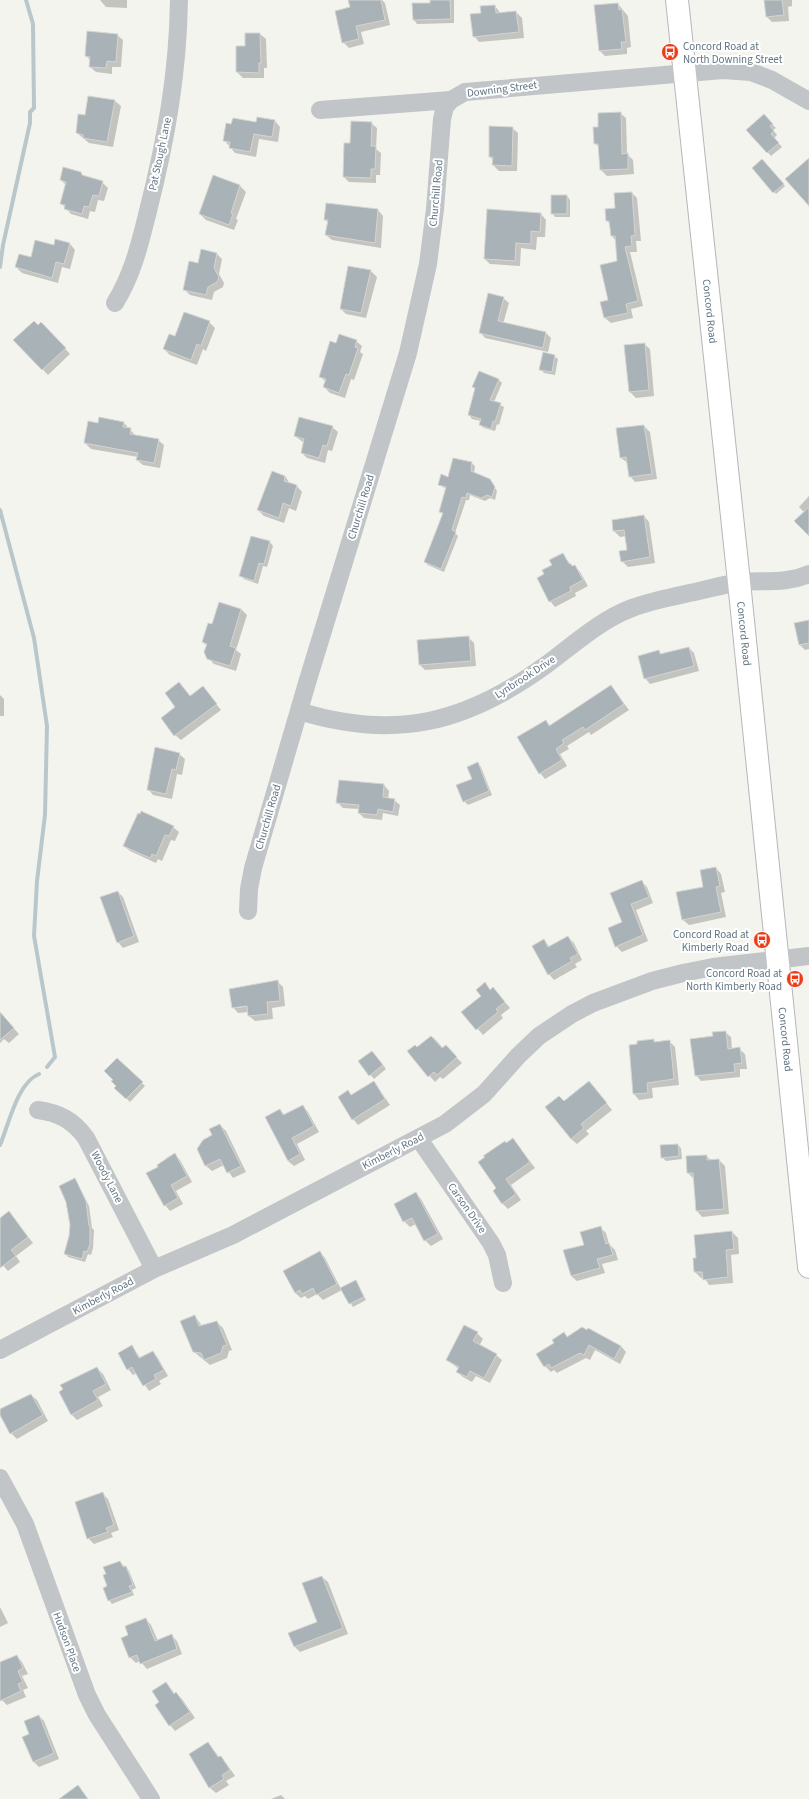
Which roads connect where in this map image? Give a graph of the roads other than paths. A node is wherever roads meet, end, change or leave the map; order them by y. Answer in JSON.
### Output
{"nodes":[{"id":1,"x":179,"y":0,"type":"edge"},
{"id":2,"x":677,"y":0,"type":"edge"},
{"id":3,"x":684,"y":72,"type":"junction"},
{"id":4,"x":451,"y":100,"type":"junction"},
{"id":5,"x":809,"y":101,"type":"edge"},
{"id":6,"x":320,"y":110,"type":"dead end"},
{"id":7,"x":115,"y":303,"type":"dead end"},
{"id":8,"x":809,"y":574,"type":"edge"},
{"id":9,"x":739,"y":582,"type":"junction"},
{"id":10,"x":299,"y":711,"type":"junction"},
{"id":11,"x":248,"y":911,"type":"dead end"},
{"id":12,"x":809,"y":956,"type":"edge"},
{"id":13,"x":777,"y":960,"type":"junction"},
{"id":14,"x":38,"y":1110,"type":"dead end"},
{"id":15,"x":419,"y":1139,"type":"junction"},
{"id":16,"x":809,"y":1267,"type":"edge"},
{"id":17,"x":154,"y":1269,"type":"junction"},
{"id":18,"x":503,"y":1283,"type":"dead end"},
{"id":19,"x":0,"y":1350,"type":"edge"},
{"id":20,"x":0,"y":1478,"type":"edge"},
{"id":21,"x":151,"y":1799,"type":"edge"}],
"edges":[{"from":1,"to":7,"type":"street","name":"Pat Stough Lane"},
{"from":2,"to":3,"type":"main road","name":"Concord Road"},
{"from":3,"to":4,"type":"street","name":"Downing Street"},
{"from":3,"to":5,"type":"street","name":"Downing Street"},
{"from":3,"to":9,"type":"main road","name":"Concord Road"},
{"from":4,"to":6,"type":"street","name":"Downing Street"},
{"from":4,"to":10,"type":"street","name":"Churchill Road"},
{"from":8,"to":9,"type":"street","name":"Lynbrook Drive"},
{"from":9,"to":10,"type":"street","name":"Lynbrook Drive"},
{"from":9,"to":13,"type":"main road","name":"Concord Road"},
{"from":10,"to":11,"type":"street","name":"Churchill Road"},
{"from":12,"to":13,"type":"street","name":"Kimberly Road"},
{"from":13,"to":15,"type":"street","name":"Kimberly Road"},
{"from":13,"to":16,"type":"main road","name":"Concord Road"},
{"from":14,"to":17,"type":"street","name":"Woody Lane"},
{"from":15,"to":17,"type":"street","name":"Kimberly Road"},
{"from":15,"to":18,"type":"street","name":"Carson Drive"},
{"from":17,"to":19,"type":"street","name":"Kimberly Road"},
{"from":20,"to":21,"type":"street","name":"Hudson Place"}]}
